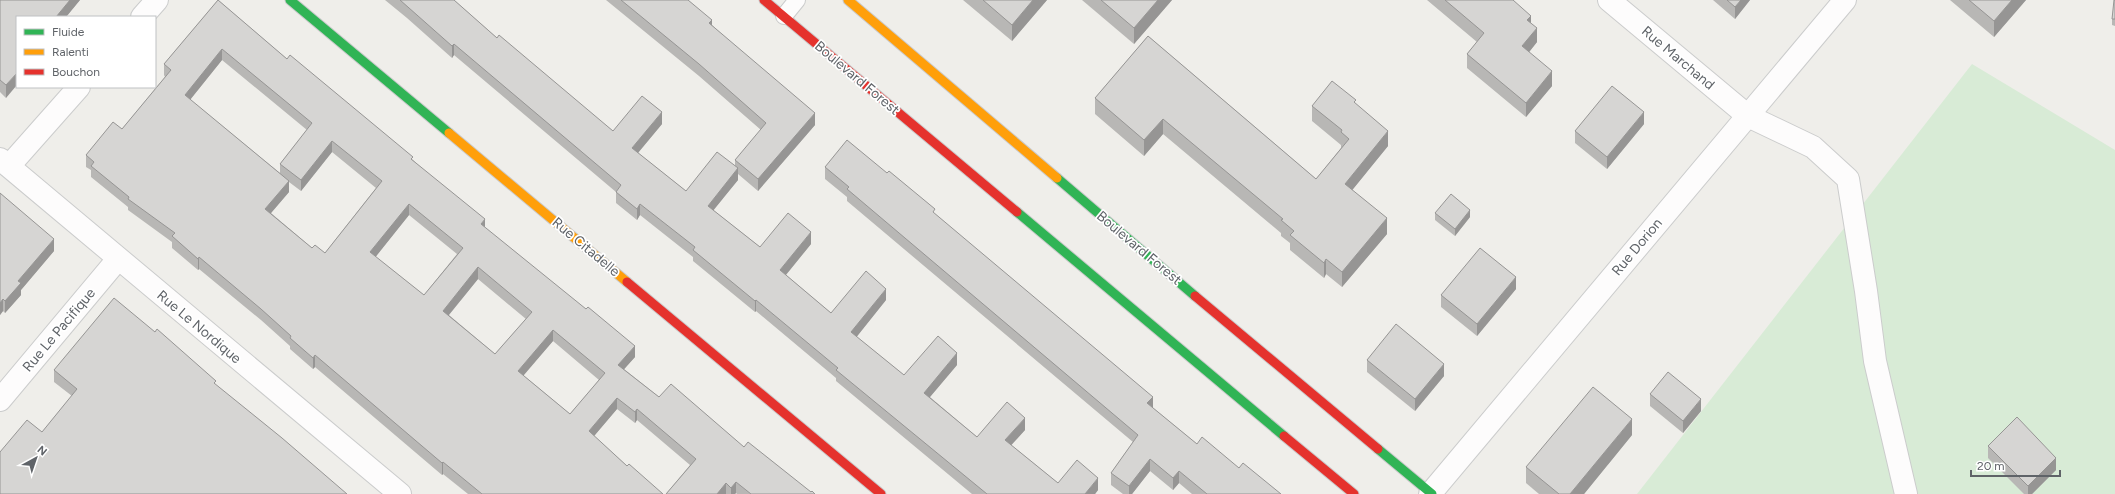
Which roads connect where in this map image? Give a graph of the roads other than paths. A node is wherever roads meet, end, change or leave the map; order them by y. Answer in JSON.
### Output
{"nodes":[{"id":1,"x":157,"y":0,"type":"edge"},
{"id":2,"x":290,"y":0,"type":"edge"},
{"id":3,"x":764,"y":0,"type":"edge"},
{"id":4,"x":797,"y":0,"type":"edge"},
{"id":5,"x":848,"y":0,"type":"edge"},
{"id":6,"x":1608,"y":0,"type":"edge"},
{"id":7,"x":1845,"y":0,"type":"edge"},
{"id":8,"x":143,"y":16,"type":"edge"},
{"id":9,"x":784,"y":16,"type":"junction"},
{"id":10,"x":78,"y":88,"type":"edge"},
{"id":11,"x":1748,"y":116,"type":"junction"},
{"id":12,"x":4,"y":163,"type":"edge"},
{"id":13,"x":118,"y":259,"type":"junction"},
{"id":14,"x":0,"y":400,"type":"edge"},
{"id":15,"x":400,"y":494,"type":"edge"},
{"id":16,"x":881,"y":494,"type":"edge"},
{"id":17,"x":1354,"y":494,"type":"edge"},
{"id":18,"x":1431,"y":494,"type":"edge"},
{"id":19,"x":1906,"y":494,"type":"edge"}],
"edges":[{"from":1,"to":8,"type":"street"},
{"from":2,"to":16,"type":"street","name":"Rue Citadelle"},
{"from":3,"to":9,"type":"street","name":"Boulevard Forest"},
{"from":4,"to":9,"type":"lane"},
{"from":5,"to":18,"type":"street","name":"Boulevard Forest"},
{"from":6,"to":11,"type":"street","name":"Rue Marchand"},
{"from":7,"to":11,"type":"street","name":"Rue Dorion"},
{"from":9,"to":17,"type":"street","name":"Boulevard Forest"},
{"from":10,"to":12,"type":"street"},
{"from":11,"to":18,"type":"street","name":"Rue Dorion"},
{"from":11,"to":19,"type":"street","name":"Rue Marchand"},
{"from":12,"to":13,"type":"street","name":"Rue Le Nordique"},
{"from":13,"to":14,"type":"street","name":"Rue Le Pacifique"},
{"from":13,"to":15,"type":"street","name":"Rue Le Nordique"}]}
